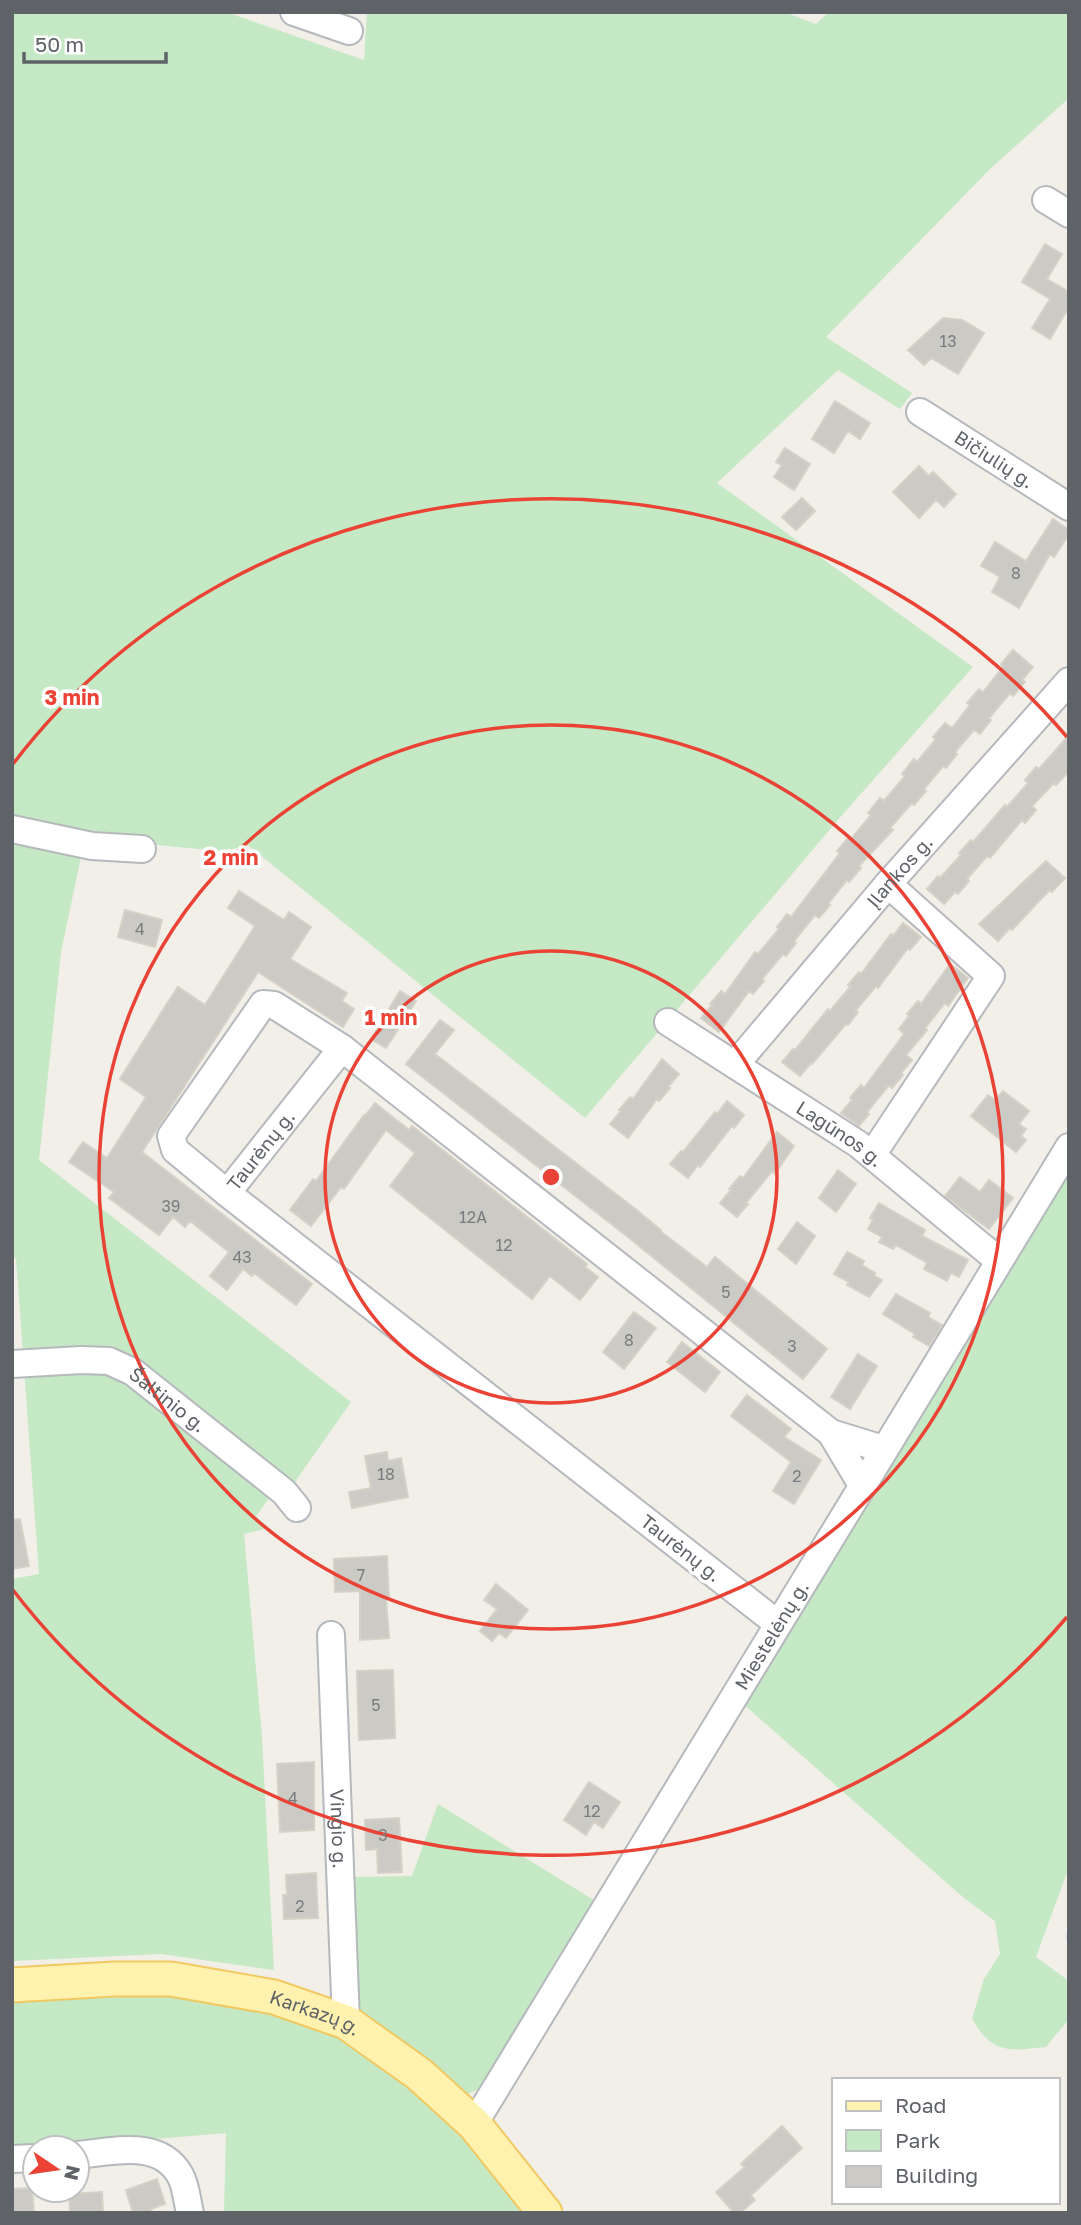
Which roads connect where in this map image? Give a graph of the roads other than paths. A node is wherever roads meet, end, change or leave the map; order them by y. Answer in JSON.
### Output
{"nodes":[{"id":1,"x":294,"y":12,"type":"edge"},
{"id":2,"x":349,"y":31,"type":"dead end"},
{"id":3,"x":1046,"y":201,"type":"dead end"},
{"id":4,"x":1069,"y":214,"type":"edge"},
{"id":5,"x":920,"y":412,"type":"dead end"},
{"id":6,"x":1069,"y":507,"type":"edge"},
{"id":7,"x":1069,"y":681,"type":"edge"},
{"id":8,"x":12,"y":829,"type":"edge"},
{"id":9,"x":142,"y":849,"type":"dead end"},
{"id":10,"x":888,"y":884,"type":"junction"},
{"id":11,"x":668,"y":1022,"type":"dead end"},
{"id":12,"x":342,"y":1048,"type":"junction"},
{"id":13,"x":736,"y":1065,"type":"junction"},
{"id":14,"x":1069,"y":1147,"type":"edge"},
{"id":15,"x":872,"y":1155,"type":"junction"},
{"id":16,"x":228,"y":1193,"type":"junction"},
{"id":17,"x":998,"y":1260,"type":"junction"},
{"id":18,"x":12,"y":1364,"type":"edge"},
{"id":19,"x":831,"y":1433,"type":"junction"},
{"id":20,"x":883,"y":1449,"type":"junction"},
{"id":21,"x":862,"y":1485,"type":"junction"},
{"id":22,"x":297,"y":1508,"type":"dead end"},
{"id":23,"x":778,"y":1624,"type":"junction"},
{"id":24,"x":331,"y":1635,"type":"dead end"},
{"id":25,"x":12,"y":1985,"type":"edge"},
{"id":26,"x":346,"y":2022,"type":"junction"},
{"id":27,"x":474,"y":2124,"type":"junction"},
{"id":28,"x":91,"y":2154,"type":"edge"},
{"id":29,"x":190,"y":2213,"type":"edge"},
{"id":30,"x":545,"y":2213,"type":"edge"}],
"edges":[{"from":1,"to":2,"type":"street"},
{"from":3,"to":4,"type":"street"},
{"from":5,"to":6,"type":"street","name":"Bičiulių g."},
{"from":7,"to":10,"type":"street","name":"Įlankos g."},
{"from":8,"to":9,"type":"street"},
{"from":10,"to":13,"type":"street","name":"Įlankos g."},
{"from":10,"to":15,"type":"street"},
{"from":11,"to":13,"type":"street","name":"Lagūnos g."},
{"from":12,"to":16,"type":"street","name":"Taurėnų g."},
{"from":12,"to":16,"type":"street"},
{"from":12,"to":19,"type":"street"},
{"from":13,"to":15,"type":"street","name":"Lagūnos g."},
{"from":14,"to":17,"type":"street","name":"Miestelėnų g."},
{"from":15,"to":17,"type":"street","name":"Lagūnos g."},
{"from":16,"to":23,"type":"street","name":"Taurėnų g."},
{"from":17,"to":20,"type":"street","name":"Miestelėnų g."},
{"from":18,"to":22,"type":"street","name":"Šaltinio g."},
{"from":19,"to":20,"type":"street"},
{"from":19,"to":21,"type":"street"},
{"from":20,"to":21,"type":"street","name":"Miestelėnų g."},
{"from":21,"to":23,"type":"street","name":"Miestelėnų g."},
{"from":23,"to":27,"type":"street","name":"Miestelėnų g."},
{"from":24,"to":26,"type":"street","name":"Vingio g."},
{"from":25,"to":26,"type":"main road","name":"Karkazų g."},
{"from":26,"to":27,"type":"main road","name":"Karkazų g."},
{"from":27,"to":30,"type":"main road","name":"Karkazų g."},
{"from":28,"to":29,"type":"street"}]}
